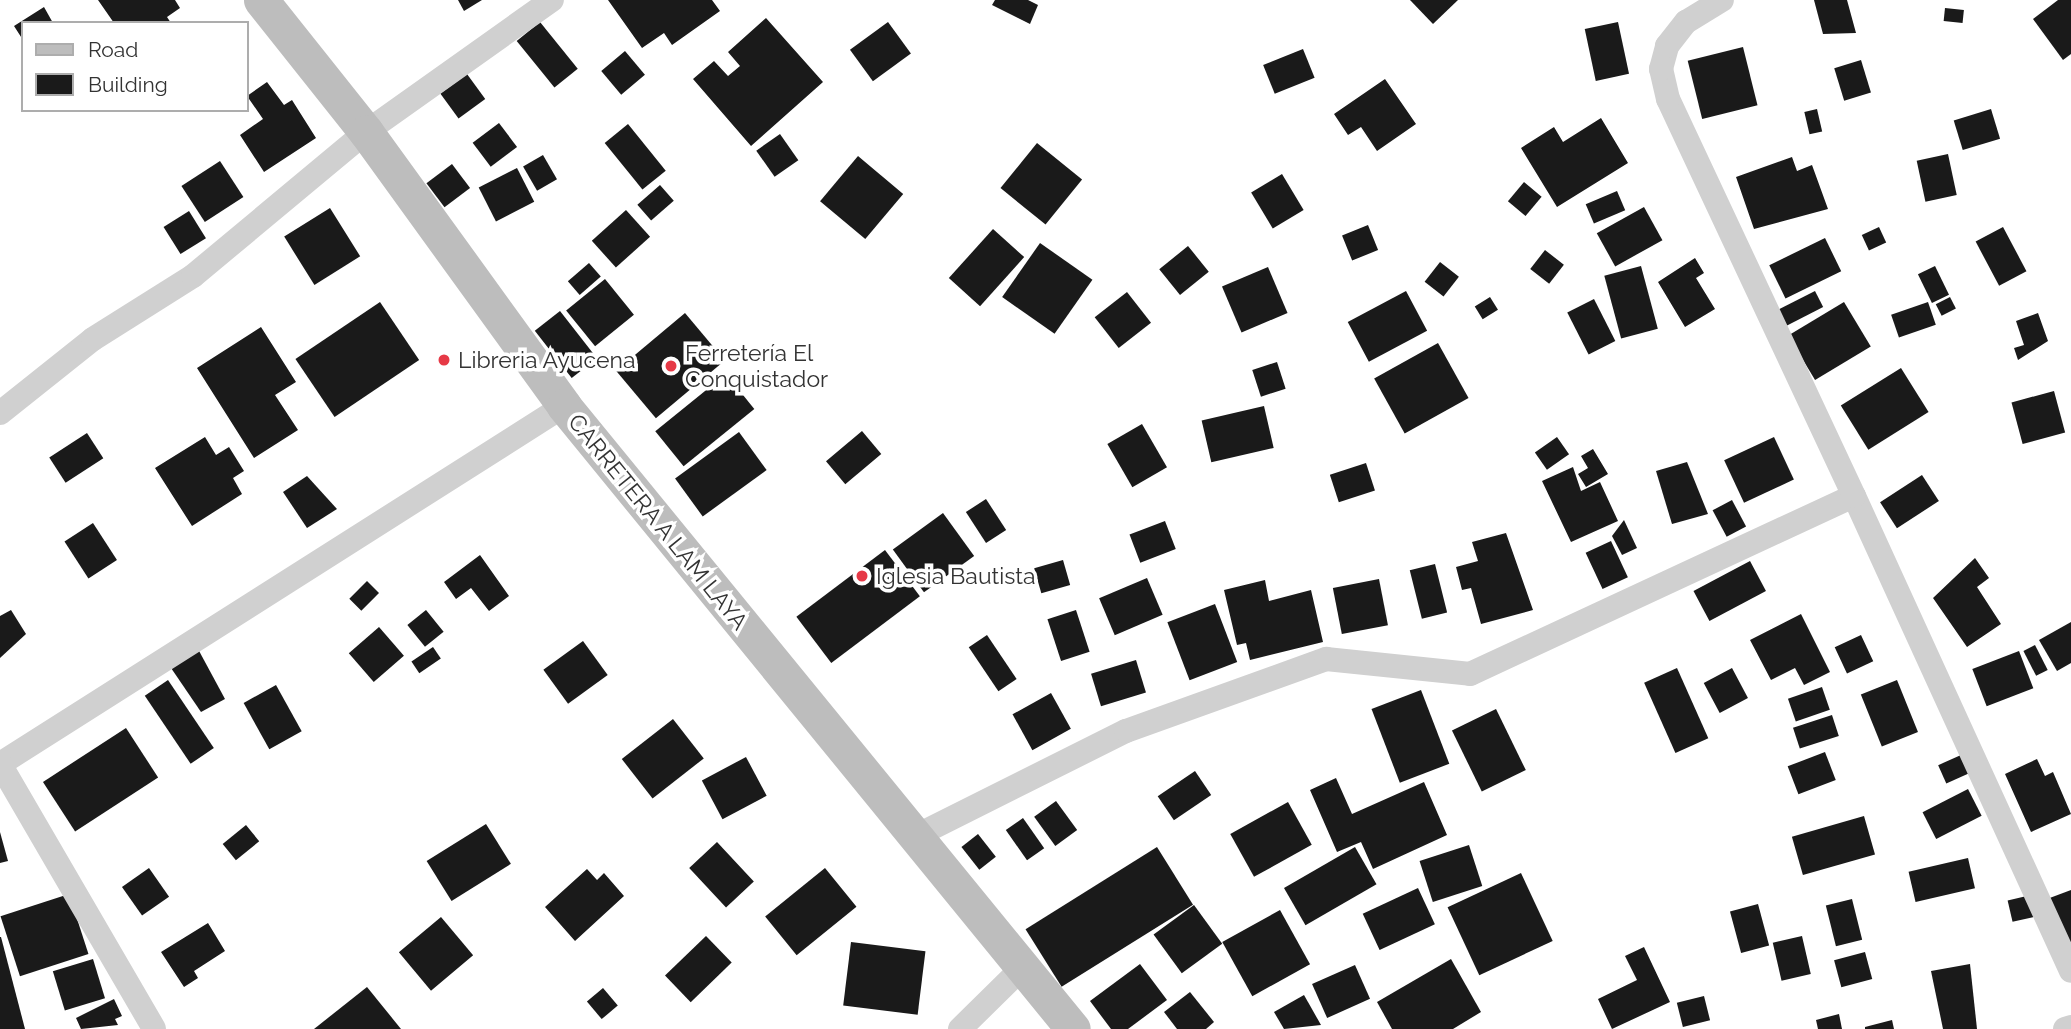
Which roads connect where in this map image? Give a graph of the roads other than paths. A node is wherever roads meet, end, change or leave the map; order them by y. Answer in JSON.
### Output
{"nodes":[{"id":1,"x":261,"y":0,"type":"edge"},
{"id":2,"x":552,"y":0,"type":"edge"},
{"id":3,"x":1722,"y":0,"type":"edge"},
{"id":4,"x":366,"y":132,"type":"junction"},
{"id":5,"x":564,"y":406,"type":"junction"},
{"id":6,"x":0,"y":413,"type":"edge"},
{"id":7,"x":1854,"y":496,"type":"junction"},
{"id":8,"x":0,"y":764,"type":"edge"},
{"id":9,"x":912,"y":838,"type":"junction"},
{"id":10,"x":1020,"y":970,"type":"junction"},
{"id":11,"x":2071,"y":971,"type":"edge"},
{"id":12,"x":2071,"y":1027,"type":"edge"},
{"id":13,"x":155,"y":1029,"type":"edge"},
{"id":14,"x":960,"y":1029,"type":"edge"},
{"id":15,"x":1073,"y":1029,"type":"edge"},
{"id":16,"x":2066,"y":1029,"type":"edge"}],
"edges":[{"from":1,"to":4,"type":"main road","name":"CARRETERA A LAM LAYA"},
{"from":2,"to":4,"type":"street"},
{"from":3,"to":7,"type":"street"},
{"from":4,"to":5,"type":"main road","name":"CARRETERA A LAM LAYA"},
{"from":4,"to":6,"type":"street"},
{"from":5,"to":8,"type":"street"},
{"from":5,"to":9,"type":"main road","name":"CARRETERA A LAM LAYA"},
{"from":7,"to":9,"type":"street"},
{"from":7,"to":11,"type":"street"},
{"from":8,"to":13,"type":"street"},
{"from":9,"to":10,"type":"main road","name":"CARRETERA A LAM LAYA"},
{"from":10,"to":14,"type":"street"},
{"from":10,"to":15,"type":"main road","name":"CARRETERA A LAM LAYA"},
{"from":12,"to":16,"type":"street"}]}
